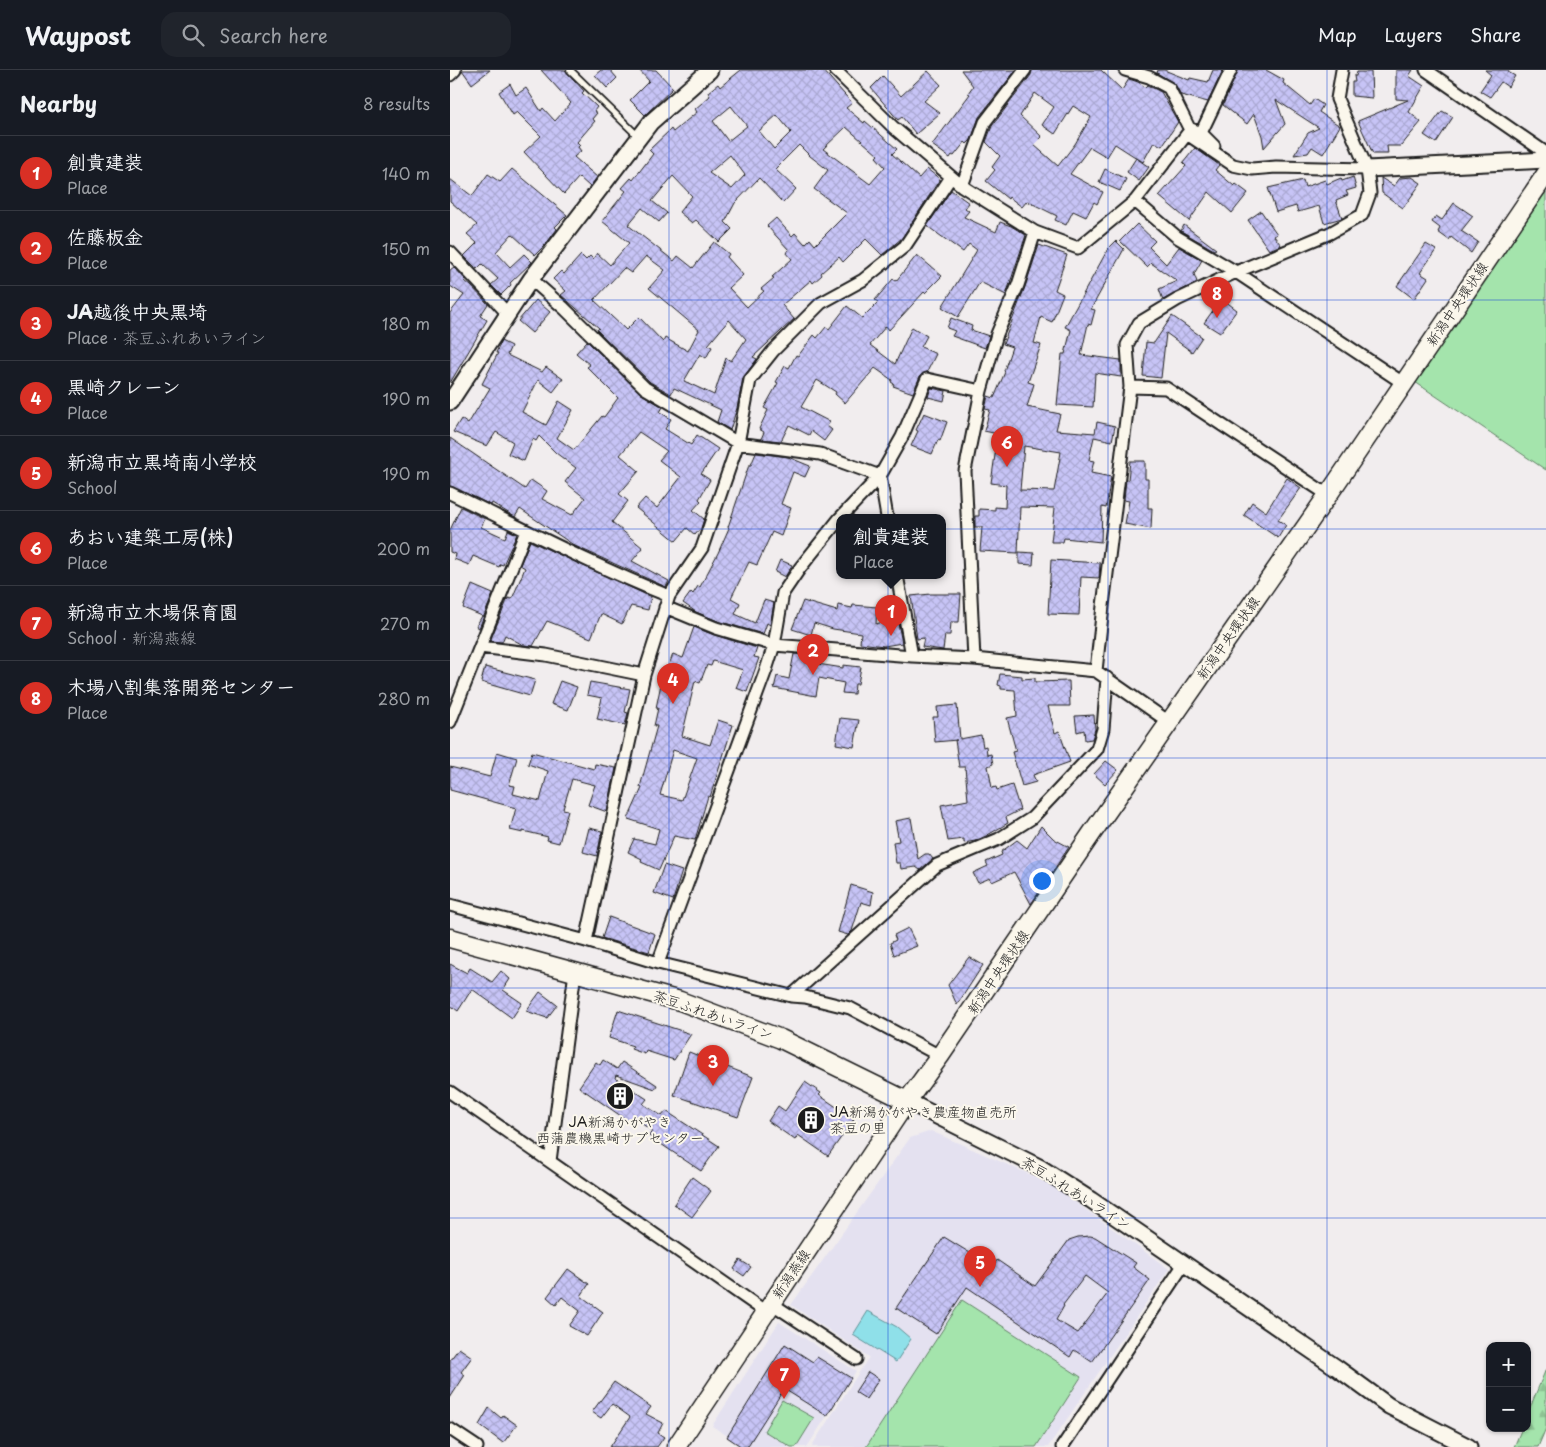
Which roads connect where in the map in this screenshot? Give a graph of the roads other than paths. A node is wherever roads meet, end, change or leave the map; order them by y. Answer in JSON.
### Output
{"nodes":[{"id":1,"x":455,"y":70,"type":"edge"},
{"id":2,"x":570,"y":70,"type":"edge"},
{"id":3,"x":710,"y":70,"type":"edge"},
{"id":4,"x":835,"y":70,"type":"edge"},
{"id":5,"x":1025,"y":70,"type":"edge"},
{"id":6,"x":1125,"y":70,"type":"edge"},
{"id":7,"x":1231,"y":70,"type":"edge"},
{"id":8,"x":1342,"y":70,"type":"edge"},
{"id":9,"x":1426,"y":70,"type":"edge"},
{"id":10,"x":450,"y":75,"type":"edge"},
{"id":11,"x":1201,"y":133,"type":"junction"},
{"id":12,"x":639,"y":137,"type":"junction"},
{"id":13,"x":1546,"y":153,"type":"edge"},
{"id":14,"x":1546,"y":160,"type":"edge"},
{"id":15,"x":1233,"y":165,"type":"junction"},
{"id":16,"x":1367,"y":169,"type":"junction"},
{"id":17,"x":1546,"y":174,"type":"edge"},
{"id":18,"x":951,"y":177,"type":"junction"},
{"id":19,"x":962,"y":186,"type":"junction"},
{"id":20,"x":1135,"y":201,"type":"junction"},
{"id":21,"x":1035,"y":232,"type":"junction"},
{"id":22,"x":450,"y":252,"type":"edge"},
{"id":23,"x":1236,"y":272,"type":"junction"},
{"id":24,"x":531,"y":279,"type":"junction"},
{"id":25,"x":508,"y":314,"type":"junction"},
{"id":26,"x":1403,"y":383,"type":"junction"},
{"id":27,"x":1130,"y":387,"type":"junction"},
{"id":28,"x":981,"y":391,"type":"junction"},
{"id":29,"x":452,"y":395,"type":"edge"},
{"id":30,"x":738,"y":443,"type":"junction"},
{"id":31,"x":880,"y":476,"type":"junction"},
{"id":32,"x":450,"y":493,"type":"edge"},
{"id":33,"x":1328,"y":495,"type":"junction"},
{"id":34,"x":844,"y":514,"type":"edge"},
{"id":35,"x":886,"y":514,"type":"edge"},
{"id":36,"x":836,"y":523,"type":"edge"},
{"id":37,"x":526,"y":531,"type":"junction"},
{"id":38,"x":898,"y":579,"type":"edge"},
{"id":39,"x":667,"y":602,"type":"junction"},
{"id":40,"x":774,"y":645,"type":"junction"},
{"id":41,"x":480,"y":647,"type":"junction"},
{"id":42,"x":912,"y":656,"type":"junction"},
{"id":43,"x":974,"y":659,"type":"junction"},
{"id":44,"x":1096,"y":670,"type":"junction"},
{"id":45,"x":644,"y":675,"type":"junction"},
{"id":46,"x":1106,"y":678,"type":"junction"},
{"id":47,"x":450,"y":722,"type":"edge"},
{"id":48,"x":1169,"y":722,"type":"junction"},
{"id":49,"x":450,"y":905,"type":"edge"},
{"id":50,"x":450,"y":938,"type":"edge"},
{"id":51,"x":586,"y":941,"type":"junction"},
{"id":52,"x":658,"y":963,"type":"junction"},
{"id":53,"x":575,"y":972,"type":"junction"},
{"id":54,"x":791,"y":996,"type":"junction"},
{"id":55,"x":940,"y":1056,"type":"junction"},
{"id":56,"x":450,"y":1092,"type":"edge"},
{"id":57,"x":907,"y":1101,"type":"junction"},
{"id":58,"x":550,"y":1161,"type":"junction"},
{"id":59,"x":1184,"y":1264,"type":"junction"},
{"id":60,"x":768,"y":1308,"type":"junction"},
{"id":61,"x":856,"y":1359,"type":"dead end"},
{"id":62,"x":450,"y":1429,"type":"edge"},
{"id":63,"x":477,"y":1447,"type":"edge"},
{"id":64,"x":676,"y":1447,"type":"edge"},
{"id":65,"x":1062,"y":1447,"type":"edge"},
{"id":66,"x":1469,"y":1447,"type":"edge"}],
"edges":[{"from":1,"to":10,"type":"street"},
{"from":2,"to":12,"type":"lane"},
{"from":3,"to":12,"type":"street"},
{"from":4,"to":18,"type":"street"},
{"from":5,"to":19,"type":"street"},
{"from":6,"to":11,"type":"street"},
{"from":7,"to":11,"type":"street"},
{"from":8,"to":16,"type":"street"},
{"from":9,"to":13,"type":"street"},
{"from":11,"to":15,"type":"street"},
{"from":12,"to":24,"type":"street"},
{"from":14,"to":16,"type":"street"},
{"from":15,"to":16,"type":"street"},
{"from":15,"to":20,"type":"street"},
{"from":16,"to":23,"type":"street"},
{"from":17,"to":26,"type":"main road","name":"新潟中央環状線"},
{"from":18,"to":19,"type":"street"},
{"from":18,"to":30,"type":"street"},
{"from":19,"to":21,"type":"street"},
{"from":20,"to":21,"type":"street"},
{"from":20,"to":23,"type":"street"},
{"from":21,"to":28,"type":"street"},
{"from":22,"to":25,"type":"street"},
{"from":23,"to":26,"type":"street"},
{"from":23,"to":27,"type":"street"},
{"from":24,"to":25,"type":"street"},
{"from":24,"to":30,"type":"street"},
{"from":25,"to":29,"type":"street"},
{"from":26,"to":33,"type":"main road","name":"新潟中央環状線"},
{"from":27,"to":33,"type":"street"},
{"from":27,"to":44,"type":"street"},
{"from":28,"to":31,"type":"street"},
{"from":28,"to":43,"type":"street"},
{"from":30,"to":31,"type":"street"},
{"from":30,"to":39,"type":"street"},
{"from":31,"to":34,"type":"street"},
{"from":31,"to":35,"type":"street"},
{"from":32,"to":37,"type":"street"},
{"from":33,"to":48,"type":"main road","name":"新潟中央環状線"},
{"from":36,"to":40,"type":"street"},
{"from":37,"to":39,"type":"street"},
{"from":37,"to":41,"type":"street"},
{"from":38,"to":42,"type":"street"},
{"from":39,"to":40,"type":"street"},
{"from":39,"to":45,"type":"street"},
{"from":40,"to":42,"type":"street"},
{"from":40,"to":52,"type":"street"},
{"from":41,"to":45,"type":"street"},
{"from":41,"to":47,"type":"street"},
{"from":42,"to":43,"type":"street"},
{"from":43,"to":44,"type":"street"},
{"from":44,"to":46,"type":"street"},
{"from":45,"to":51,"type":"street"},
{"from":46,"to":48,"type":"street"},
{"from":46,"to":54,"type":"street"},
{"from":48,"to":55,"type":"main road","name":"新潟中央環状線"},
{"from":49,"to":51,"type":"street"},
{"from":50,"to":53,"type":"main road","name":"茶豆ふれあいライン"},
{"from":51,"to":52,"type":"street"},
{"from":52,"to":54,"type":"street"},
{"from":53,"to":57,"type":"main road","name":"茶豆ふれあいライン"},
{"from":53,"to":58,"type":"street"},
{"from":54,"to":55,"type":"street"},
{"from":55,"to":57,"type":"main road","name":"新潟中央環状線"},
{"from":56,"to":58,"type":"street"},
{"from":57,"to":59,"type":"street","name":"茶豆ふれあいライン"},
{"from":57,"to":60,"type":"main road","name":"新潟燕線"},
{"from":58,"to":60,"type":"street"},
{"from":59,"to":65,"type":"street"},
{"from":59,"to":66,"type":"street","name":"茶豆ふれあいライン"},
{"from":60,"to":61,"type":"street"},
{"from":60,"to":64,"type":"main road","name":"新潟燕線"},
{"from":62,"to":63,"type":"street"}]}
